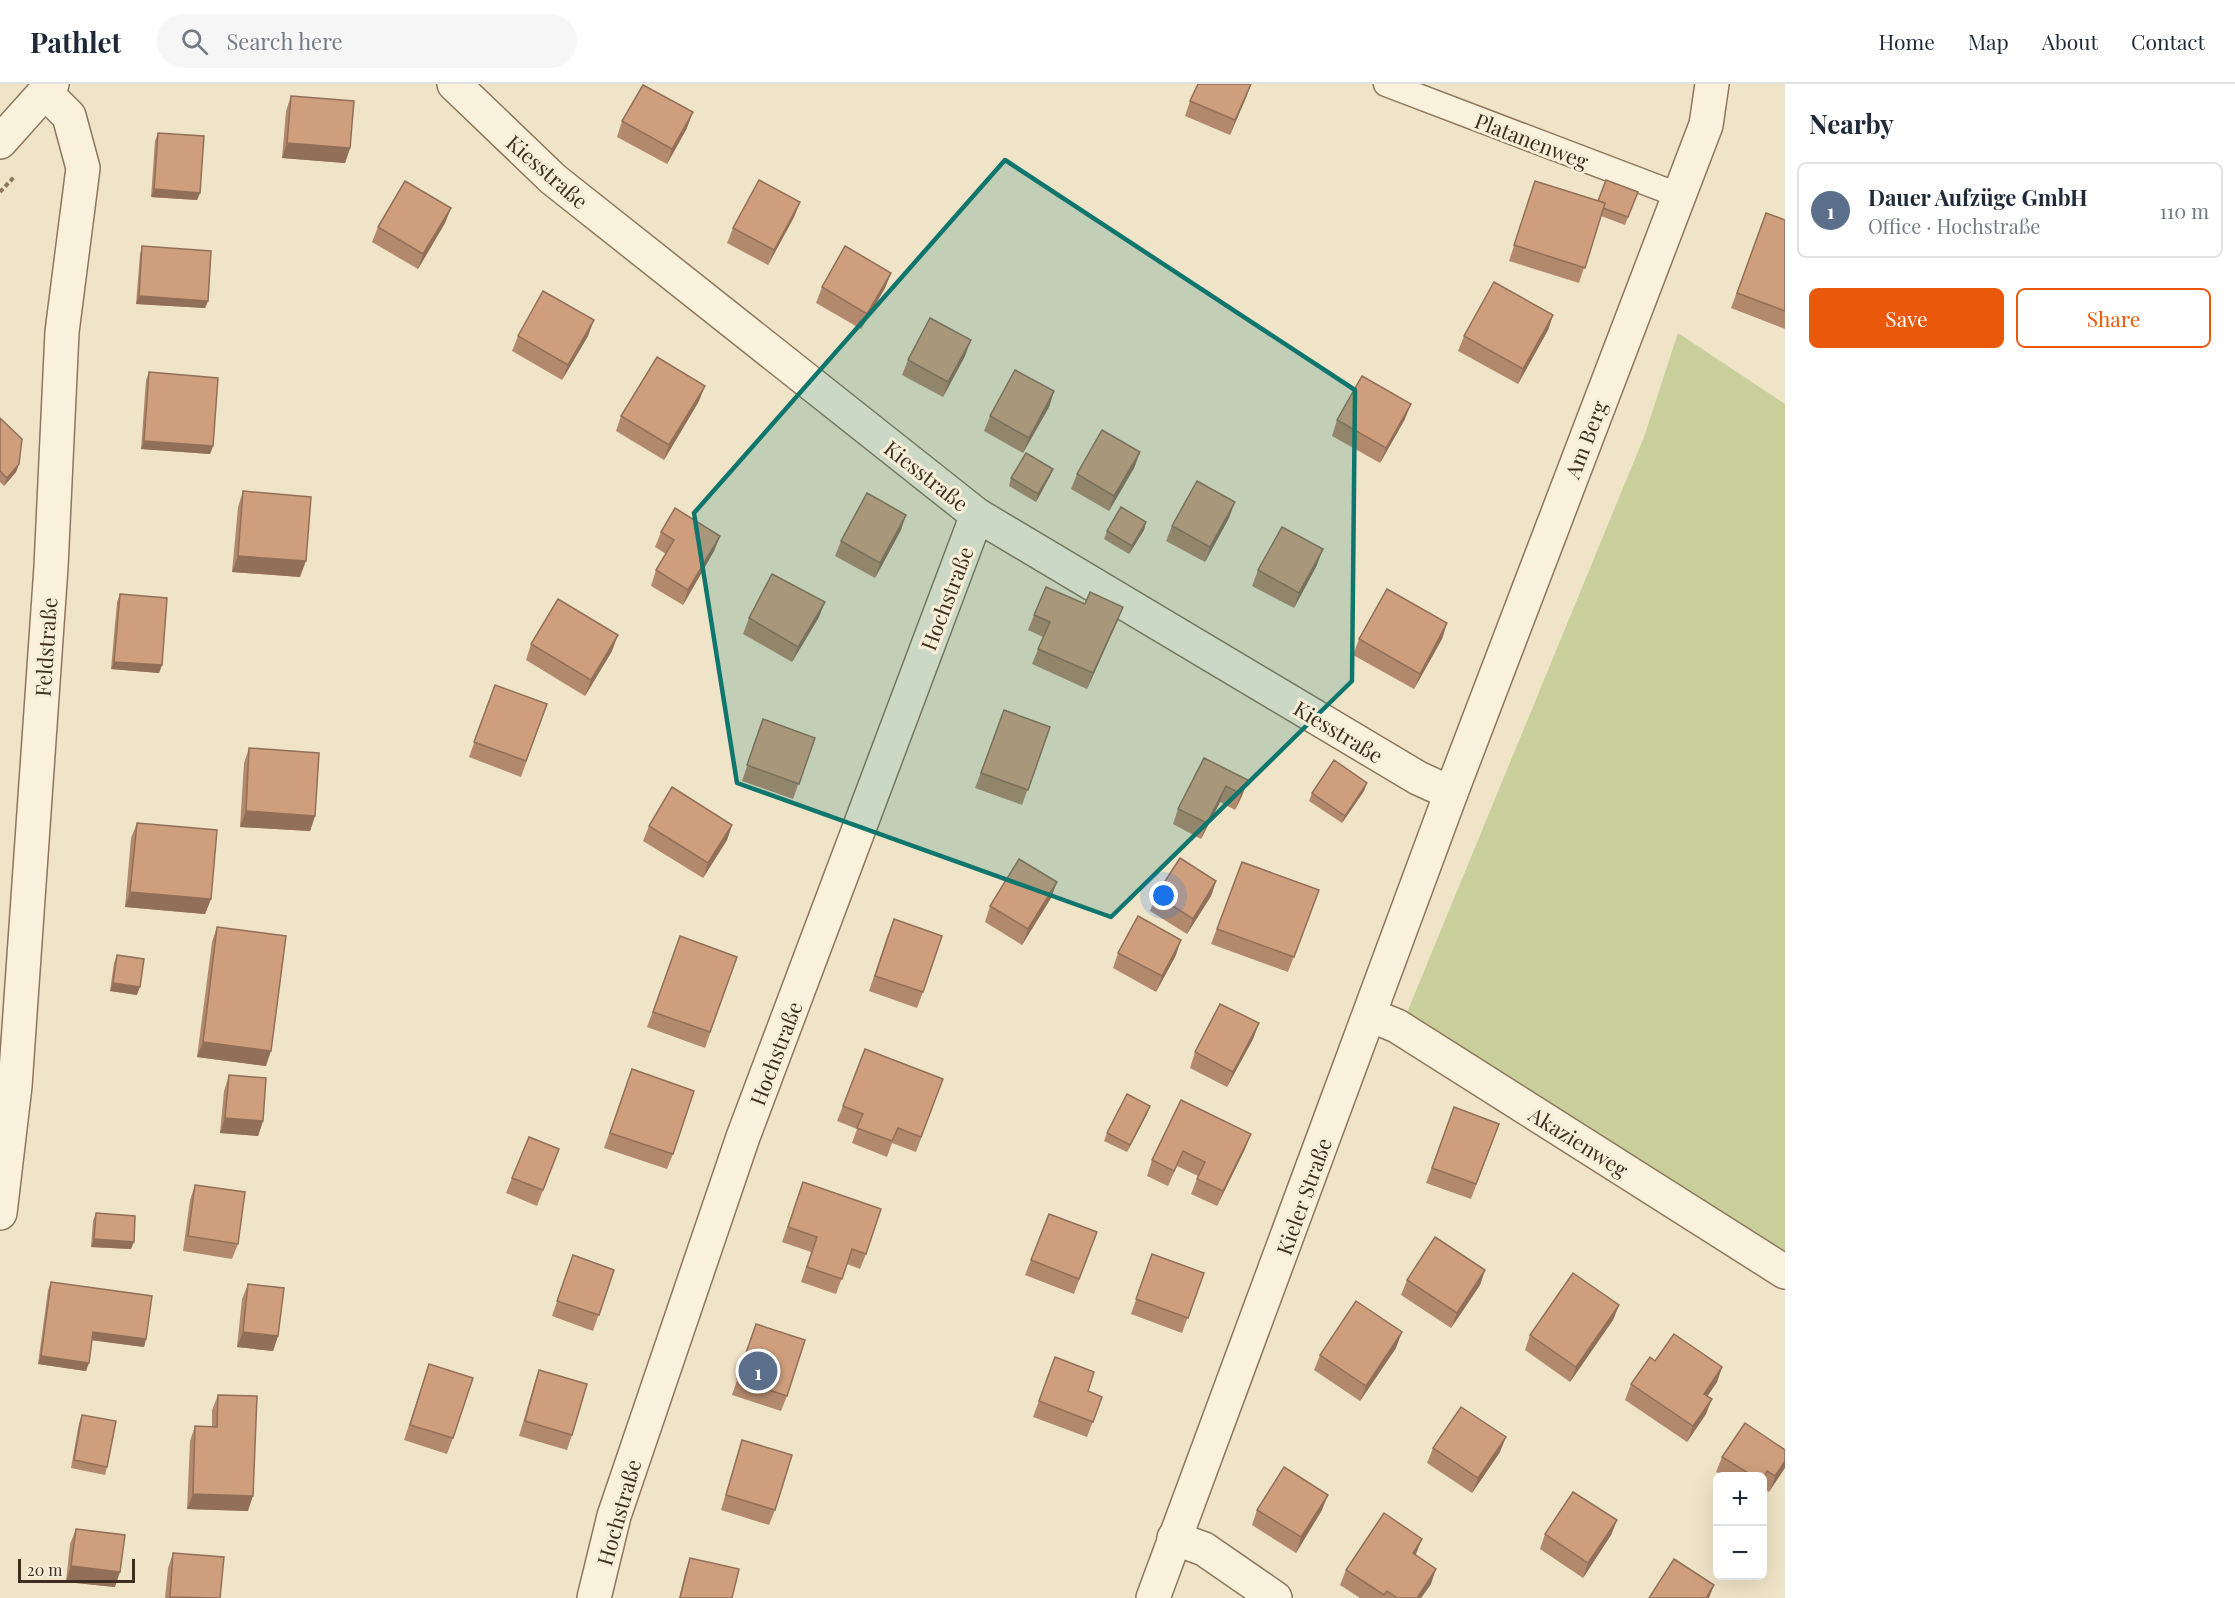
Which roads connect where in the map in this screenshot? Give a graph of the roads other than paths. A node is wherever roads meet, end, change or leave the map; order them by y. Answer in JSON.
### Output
{"nodes":[{"id":1,"x":454,"y":84,"type":"edge"},
{"id":2,"x":1386,"y":84,"type":"edge"},
{"id":3,"x":1712,"y":84,"type":"edge"},
{"id":4,"x":48,"y":88,"type":"edge"},
{"id":5,"x":0,"y":142,"type":"edge"},
{"id":6,"x":1678,"y":195,"type":"junction"},
{"id":7,"x":977,"y":515,"type":"junction"},
{"id":8,"x":1451,"y":793,"type":"junction"},
{"id":9,"x":1370,"y":1015,"type":"junction"},
{"id":10,"x":0,"y":1213,"type":"edge"},
{"id":11,"x":1785,"y":1272,"type":"edge"},
{"id":12,"x":1174,"y":1538,"type":"junction"},
{"id":13,"x":594,"y":1598,"type":"edge"},
{"id":14,"x":1153,"y":1598,"type":"edge"},
{"id":15,"x":1275,"y":1598,"type":"edge"}],
"edges":[{"from":1,"to":7,"type":"street","name":"Kiesstraße"},
{"from":2,"to":6,"type":"lane","name":"Platanenweg"},
{"from":3,"to":6,"type":"street","name":"Am Berg"},
{"from":4,"to":5,"type":"street"},
{"from":4,"to":10,"type":"street","name":"Feldstraße"},
{"from":6,"to":8,"type":"street","name":"Am Berg"},
{"from":7,"to":8,"type":"street","name":"Kiesstraße"},
{"from":7,"to":13,"type":"street","name":"Hochstraße"},
{"from":8,"to":9,"type":"street","name":"Kieler Straße"},
{"from":9,"to":11,"type":"street","name":"Akazienweg"},
{"from":9,"to":12,"type":"street","name":"Kieler Straße"},
{"from":12,"to":14,"type":"street","name":"Kieler Straße"},
{"from":12,"to":15,"type":"street"}]}
